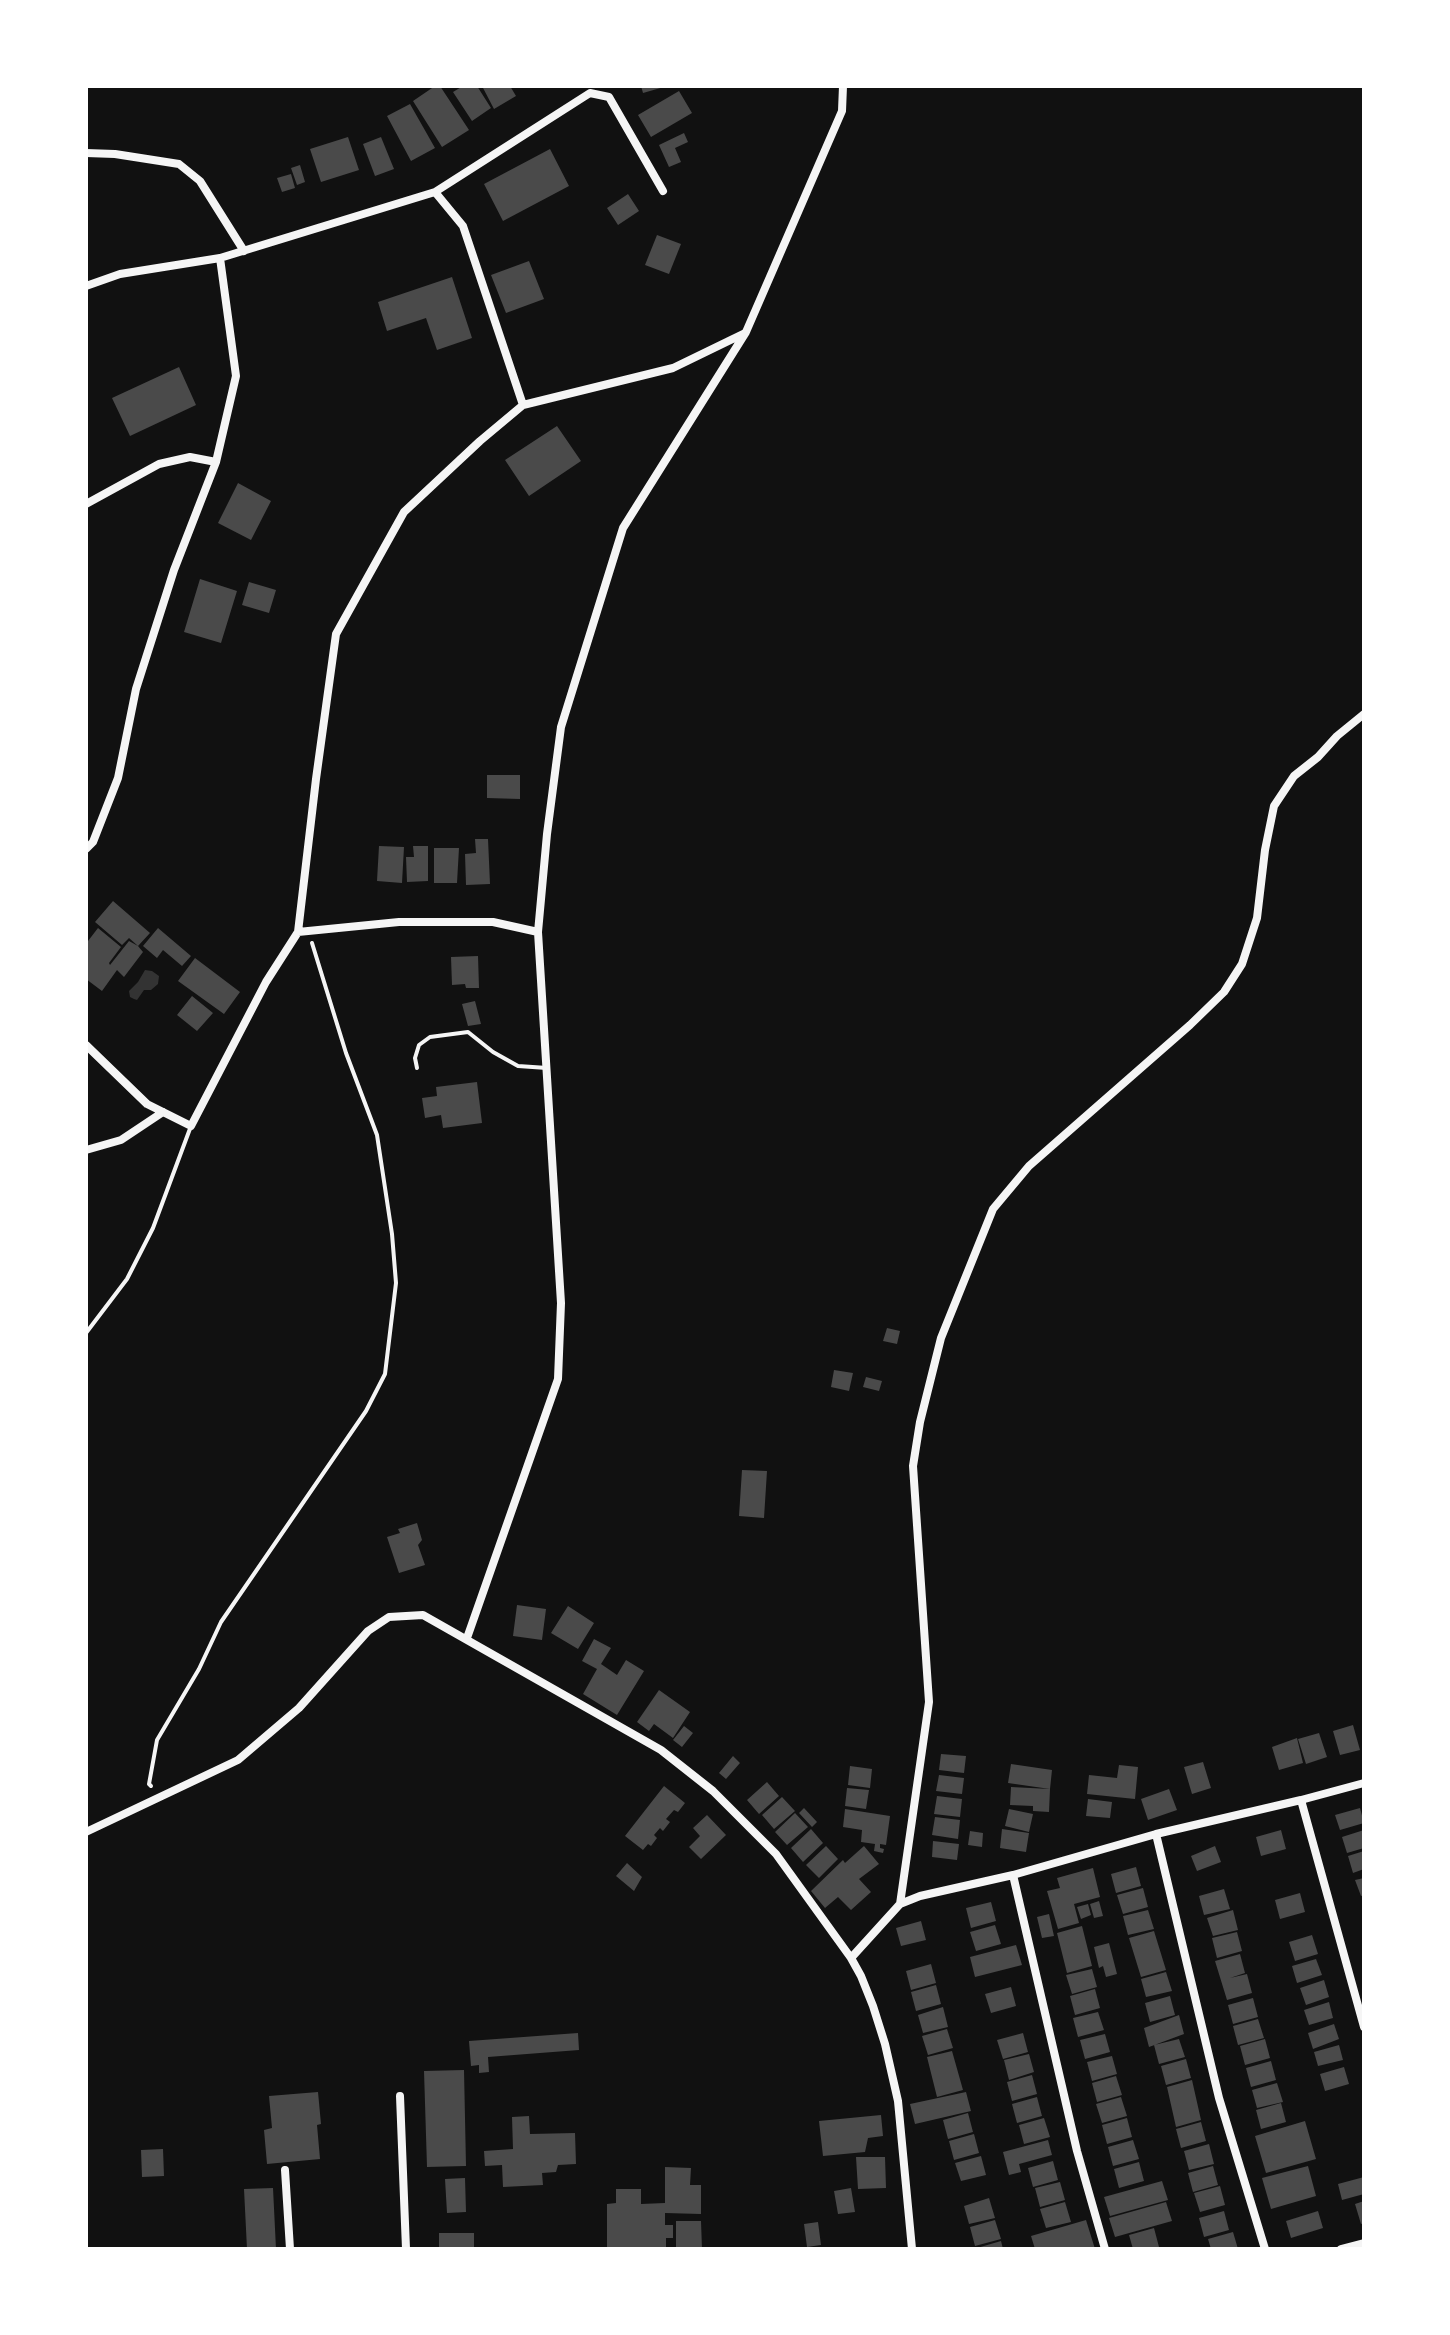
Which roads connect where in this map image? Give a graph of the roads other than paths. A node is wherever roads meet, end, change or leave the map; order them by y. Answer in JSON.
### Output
{"nodes":[{"id":1,"x":843,"y":86,"type":"edge"},
{"id":2,"x":86,"y":153,"type":"edge"},
{"id":3,"x":663,"y":191,"type":"dead end"},
{"id":4,"x":435,"y":192,"type":"junction"},
{"id":5,"x":244,"y":251,"type":"junction"},
{"id":6,"x":220,"y":258,"type":"junction"},
{"id":7,"x":86,"y":286,"type":"edge"},
{"id":8,"x":746,"y":332,"type":"junction"},
{"id":9,"x":523,"y":405,"type":"junction"},
{"id":10,"x":216,"y":462,"type":"junction"},
{"id":11,"x":86,"y":504,"type":"edge"},
{"id":12,"x":1364,"y":714,"type":"edge"},
{"id":13,"x":86,"y":849,"type":"edge"},
{"id":14,"x":303,"y":932,"type":"junction"},
{"id":15,"x":538,"y":932,"type":"junction"},
{"id":16,"x":86,"y":1045,"type":"edge"},
{"id":17,"x":417,"y":1068,"type":"dead end"},
{"id":18,"x":548,"y":1068,"type":"junction"},
{"id":19,"x":163,"y":1112,"type":"junction"},
{"id":20,"x":191,"y":1126,"type":"junction"},
{"id":21,"x":86,"y":1150,"type":"edge"},
{"id":22,"x":86,"y":1333,"type":"edge"},
{"id":23,"x":467,"y":1638,"type":"junction"},
{"id":24,"x":1364,"y":1783,"type":"edge"},
{"id":25,"x":1301,"y":1800,"type":"junction"},
{"id":26,"x":86,"y":1832,"type":"edge"},
{"id":27,"x":1156,"y":1834,"type":"junction"},
{"id":28,"x":1013,"y":1875,"type":"junction"},
{"id":29,"x":900,"y":1904,"type":"junction"},
{"id":30,"x":851,"y":1958,"type":"junction"},
{"id":31,"x":1364,"y":2027,"type":"edge"},
{"id":32,"x":400,"y":2096,"type":"dead end"},
{"id":33,"x":285,"y":2170,"type":"dead end"},
{"id":34,"x":1364,"y":2243,"type":"edge"},
{"id":35,"x":290,"y":2249,"type":"edge"},
{"id":36,"x":406,"y":2249,"type":"edge"},
{"id":37,"x":912,"y":2249,"type":"edge"},
{"id":38,"x":1105,"y":2249,"type":"edge"},
{"id":39,"x":1265,"y":2249,"type":"edge"},
{"id":40,"x":1341,"y":2249,"type":"edge"}],
"edges":[{"from":1,"to":8,"type":"street"},
{"from":2,"to":5,"type":"street"},
{"from":3,"to":4,"type":"street"},
{"from":4,"to":5,"type":"street"},
{"from":4,"to":9,"type":"street"},
{"from":5,"to":6,"type":"street"},
{"from":6,"to":7,"type":"street"},
{"from":6,"to":10,"type":"street"},
{"from":8,"to":9,"type":"street"},
{"from":8,"to":15,"type":"street"},
{"from":9,"to":14,"type":"street"},
{"from":10,"to":11,"type":"street"},
{"from":10,"to":13,"type":"street"},
{"from":12,"to":29,"type":"street"},
{"from":14,"to":15,"type":"street"},
{"from":14,"to":20,"type":"street"},
{"from":15,"to":18,"type":"street"},
{"from":16,"to":19,"type":"street"},
{"from":17,"to":18,"type":"lane"},
{"from":18,"to":23,"type":"street"},
{"from":19,"to":20,"type":"street"},
{"from":19,"to":21,"type":"street"},
{"from":20,"to":22,"type":"lane"},
{"from":23,"to":26,"type":"street"},
{"from":23,"to":30,"type":"street"},
{"from":24,"to":25,"type":"street"},
{"from":25,"to":27,"type":"street"},
{"from":25,"to":31,"type":"street"},
{"from":27,"to":28,"type":"street"},
{"from":27,"to":39,"type":"street"},
{"from":28,"to":29,"type":"street"},
{"from":28,"to":38,"type":"street"},
{"from":29,"to":30,"type":"street"},
{"from":30,"to":37,"type":"street"},
{"from":32,"to":36,"type":"street"},
{"from":33,"to":35,"type":"street"},
{"from":34,"to":40,"type":"street"}]}
